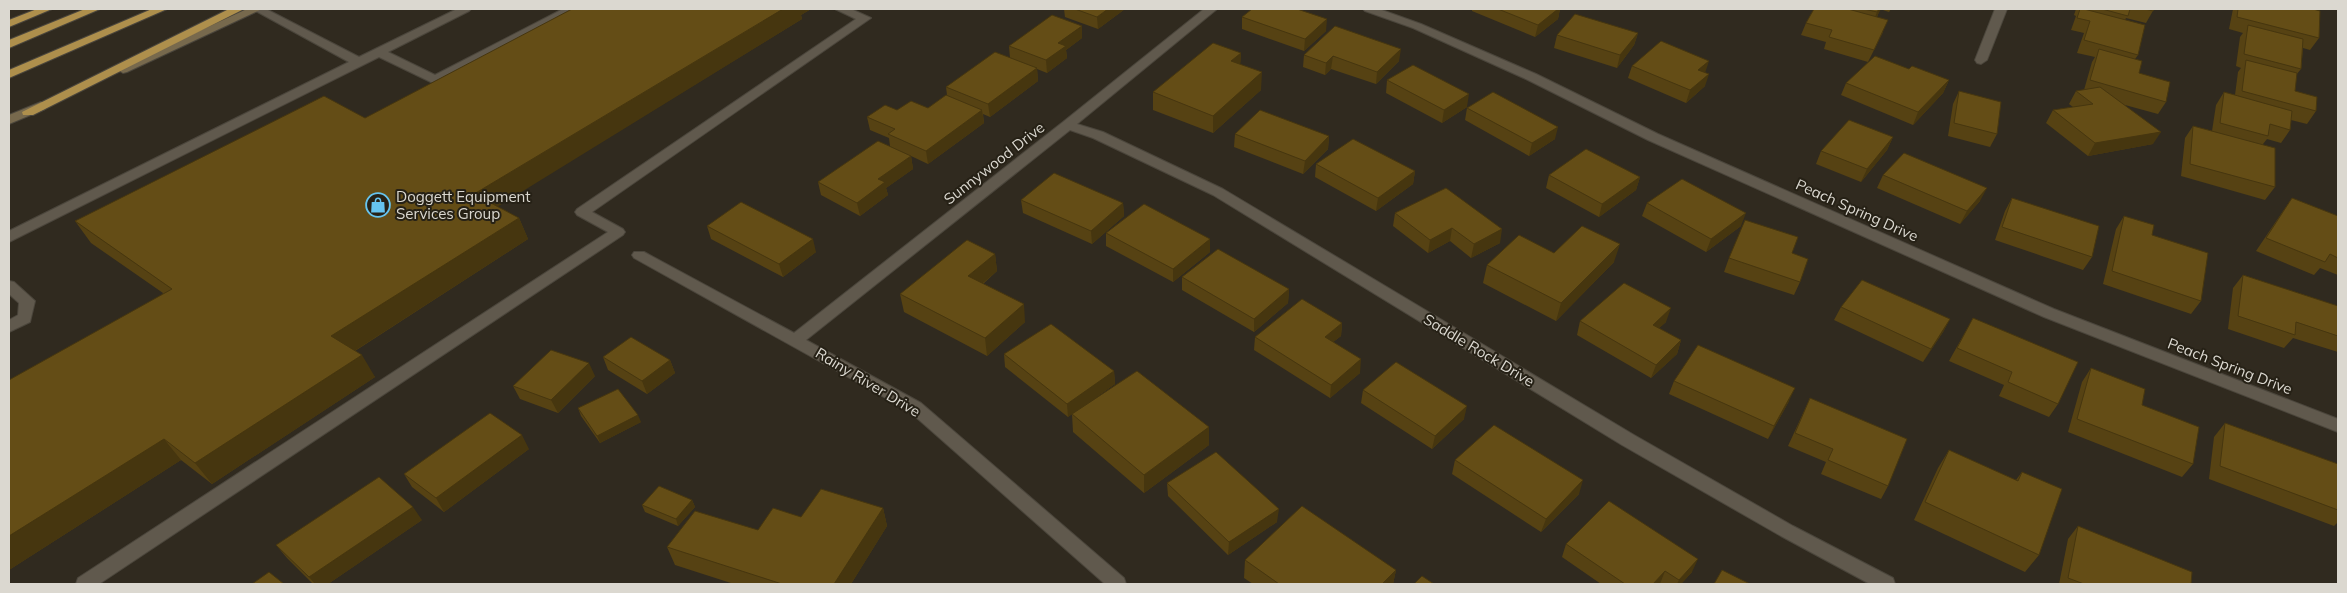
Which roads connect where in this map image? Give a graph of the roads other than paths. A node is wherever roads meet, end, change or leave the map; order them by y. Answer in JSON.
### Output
{"nodes":[{"id":1,"x":46,"y":9,"type":"edge"},
{"id":2,"x":94,"y":9,"type":"edge"},
{"id":3,"x":161,"y":9,"type":"edge"},
{"id":4,"x":238,"y":9,"type":"edge"},
{"id":5,"x":257,"y":9,"type":"edge"},
{"id":6,"x":464,"y":9,"type":"edge"},
{"id":7,"x":571,"y":9,"type":"edge"},
{"id":8,"x":842,"y":9,"type":"edge"},
{"id":9,"x":1210,"y":9,"type":"edge"},
{"id":10,"x":1369,"y":9,"type":"edge"},
{"id":11,"x":2001,"y":9,"type":"edge"},
{"id":12,"x":871,"y":13,"type":"edge"},
{"id":13,"x":9,"y":24,"type":"edge"},
{"id":14,"x":9,"y":44,"type":"edge"},
{"id":15,"x":378,"y":52,"type":"junction"},
{"id":16,"x":1981,"y":60,"type":"dead end"},
{"id":17,"x":358,"y":62,"type":"junction"},
{"id":18,"x":9,"y":74,"type":"edge"},
{"id":19,"x":28,"y":112,"type":"junction"},
{"id":20,"x":9,"y":120,"type":"edge"},
{"id":21,"x":1068,"y":125,"type":"junction"},
{"id":22,"x":9,"y":237,"type":"edge"},
{"id":23,"x":639,"y":255,"type":"dead end"},
{"id":24,"x":9,"y":286,"type":"edge"},
{"id":25,"x":9,"y":327,"type":"edge"},
{"id":26,"x":796,"y":340,"type":"junction"},
{"id":27,"x":2338,"y":426,"type":"edge"},
{"id":28,"x":85,"y":584,"type":"edge"},
{"id":29,"x":1117,"y":584,"type":"edge"},
{"id":30,"x":1886,"y":584,"type":"edge"}],
"edges":[{"from":1,"to":13,"type":"highway"},
{"from":2,"to":14,"type":"highway"},
{"from":3,"to":18,"type":"highway"},
{"from":4,"to":19,"type":"highway"},
{"from":5,"to":17,"type":"street"},
{"from":5,"to":19,"type":"main road"},
{"from":6,"to":15,"type":"street"},
{"from":7,"to":15,"type":"street"},
{"from":8,"to":12,"type":"street"},
{"from":9,"to":21,"type":"street","name":"Sunnywood Drive"},
{"from":10,"to":27,"type":"street","name":"Peach Spring Drive"},
{"from":11,"to":16,"type":"street"},
{"from":12,"to":28,"type":"street"},
{"from":15,"to":17,"type":"street"},
{"from":17,"to":22,"type":"street"},
{"from":19,"to":20,"type":"main road"},
{"from":21,"to":26,"type":"street","name":"Sunnywood Drive"},
{"from":21,"to":30,"type":"street","name":"Saddle Rock Drive"},
{"from":23,"to":26,"type":"street","name":"Rainy River Drive"},
{"from":24,"to":25,"type":"street"},
{"from":26,"to":29,"type":"street","name":"Rainy River Drive"}]}
